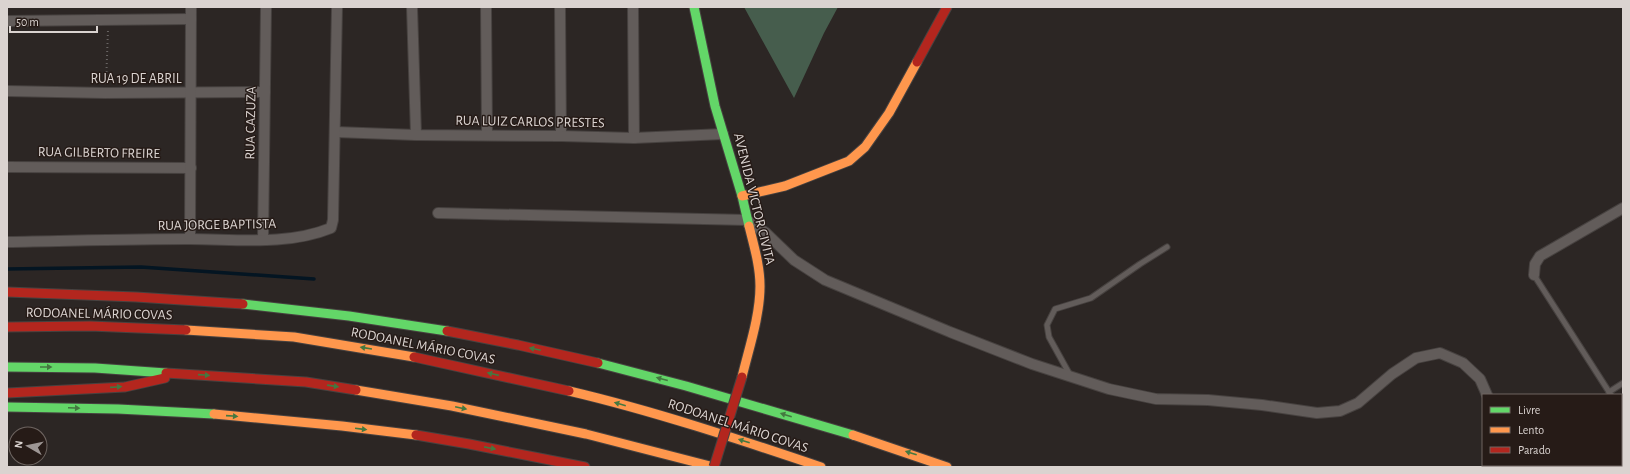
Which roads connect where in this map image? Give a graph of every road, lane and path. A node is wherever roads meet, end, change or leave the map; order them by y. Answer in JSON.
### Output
{"nodes":[{"id":1,"x":191,"y":7,"type":"edge"},
{"id":2,"x":266,"y":7,"type":"edge"},
{"id":3,"x":337,"y":7,"type":"edge"},
{"id":4,"x":412,"y":7,"type":"edge"},
{"id":5,"x":486,"y":7,"type":"edge"},
{"id":6,"x":560,"y":7,"type":"edge"},
{"id":7,"x":633,"y":7,"type":"edge"},
{"id":8,"x":694,"y":7,"type":"edge"},
{"id":9,"x":943,"y":9,"type":"edge"},
{"id":10,"x":191,"y":19,"type":"junction"},
{"id":11,"x":109,"y":20,"type":"junction"},
{"id":12,"x":7,"y":21,"type":"edge"},
{"id":13,"x":7,"y":91,"type":"edge"},
{"id":14,"x":265,"y":92,"type":"junction"},
{"id":15,"x":105,"y":93,"type":"junction"},
{"id":16,"x":192,"y":93,"type":"junction"},
{"id":17,"x":336,"y":132,"type":"junction"},
{"id":18,"x":723,"y":134,"type":"junction"},
{"id":19,"x":416,"y":135,"type":"junction"},
{"id":20,"x":487,"y":135,"type":"junction"},
{"id":21,"x":561,"y":136,"type":"junction"},
{"id":22,"x":634,"y":138,"type":"junction"},
{"id":23,"x":7,"y":167,"type":"edge"},
{"id":24,"x":191,"y":168,"type":"junction"},
{"id":25,"x":742,"y":196,"type":"junction"},
{"id":26,"x":1623,"y":208,"type":"edge"},
{"id":27,"x":438,"y":213,"type":"dead end"},
{"id":28,"x":747,"y":220,"type":"junction"},
{"id":29,"x":190,"y":239,"type":"junction"},
{"id":30,"x":263,"y":240,"type":"junction"},
{"id":31,"x":7,"y":242,"type":"edge"},
{"id":32,"x":1167,"y":247,"type":"dead end"},
{"id":33,"x":1534,"y":275,"type":"joint"},
{"id":34,"x":7,"y":292,"type":"edge"},
{"id":35,"x":7,"y":327,"type":"edge"},
{"id":36,"x":7,"y":367,"type":"edge"},
{"id":37,"x":189,"y":373,"type":"junction"},
{"id":38,"x":1072,"y":378,"type":"junction"},
{"id":39,"x":1623,"y":384,"type":"edge"},
{"id":40,"x":7,"y":393,"type":"edge"},
{"id":41,"x":1487,"y":394,"type":"edge"},
{"id":42,"x":1610,"y":394,"type":"edge"},
{"id":43,"x":7,"y":407,"type":"edge"},
{"id":44,"x":585,"y":467,"type":"edge"},
{"id":45,"x":714,"y":467,"type":"edge"},
{"id":46,"x":821,"y":467,"type":"edge"},
{"id":47,"x":947,"y":467,"type":"edge"}],
"edges":[{"from":1,"to":10,"type":"street"},
{"from":2,"to":14,"type":"street","name":"RUA CAZUZA"},
{"from":3,"to":17,"type":"street","name":"RUA JORGE BAPTISTA"},
{"from":4,"to":19,"type":"street"},
{"from":5,"to":20,"type":"street"},
{"from":6,"to":21,"type":"street"},
{"from":7,"to":22,"type":"street"},
{"from":8,"to":18,"type":"main road","name":"AVENIDA VICTOR CIVITA"},
{"from":9,"to":25,"type":"main road"},
{"from":10,"to":11,"type":"street"},
{"from":10,"to":16,"type":"street"},
{"from":11,"to":12,"type":"street"},
{"from":11,"to":15,"type":"path"},
{"from":13,"to":15,"type":"street","name":"RUA 19 DE ABRIL"},
{"from":14,"to":16,"type":"street","name":"RUA 19 DE ABRIL"},
{"from":14,"to":30,"type":"street","name":"RUA CAZUZA"},
{"from":15,"to":16,"type":"street","name":"RUA 19 DE ABRIL"},
{"from":16,"to":24,"type":"street"},
{"from":17,"to":19,"type":"street","name":"RUA LUIZ CARLOS PRESTES"},
{"from":17,"to":30,"type":"street","name":"RUA JORGE BAPTISTA"},
{"from":18,"to":22,"type":"street","name":"RUA LUIZ CARLOS PRESTES"},
{"from":18,"to":25,"type":"main road","name":"AVENIDA VICTOR CIVITA"},
{"from":19,"to":20,"type":"street","name":"RUA LUIZ CARLOS PRESTES"},
{"from":20,"to":21,"type":"street","name":"RUA LUIZ CARLOS PRESTES"},
{"from":21,"to":22,"type":"street","name":"RUA LUIZ CARLOS PRESTES"},
{"from":23,"to":24,"type":"street","name":"RUA GILBERTO FREIRE"},
{"from":24,"to":29,"type":"street"},
{"from":25,"to":28,"type":"main road","name":"AVENIDA VICTOR CIVITA"},
{"from":26,"to":33,"type":"street"},
{"from":27,"to":28,"type":"street"},
{"from":28,"to":38,"type":"street"},
{"from":28,"to":45,"type":"main road","name":"AVENIDA VICTOR CIVITA","bridge":true},
{"from":29,"to":30,"type":"street","name":"RUA JORGE BAPTISTA"},
{"from":29,"to":31,"type":"street","name":"RUA JORGE BAPTISTA"},
{"from":32,"to":38,"type":"lane"},
{"from":33,"to":42,"type":"lane"},
{"from":47,"to":34,"type":"main road","one_way":true},
{"from":46,"to":35,"type":"main road","name":"RODOANEL MÁRIO COVAS","one_way":true},
{"from":36,"to":37,"type":"main road","one_way":true},
{"from":40,"to":37,"type":"main road","one_way":true},
{"from":37,"to":45,"type":"main road","one_way":true},
{"from":38,"to":41,"type":"street"},
{"from":39,"to":42,"type":"lane"},
{"from":43,"to":44,"type":"main road","one_way":true}]}
